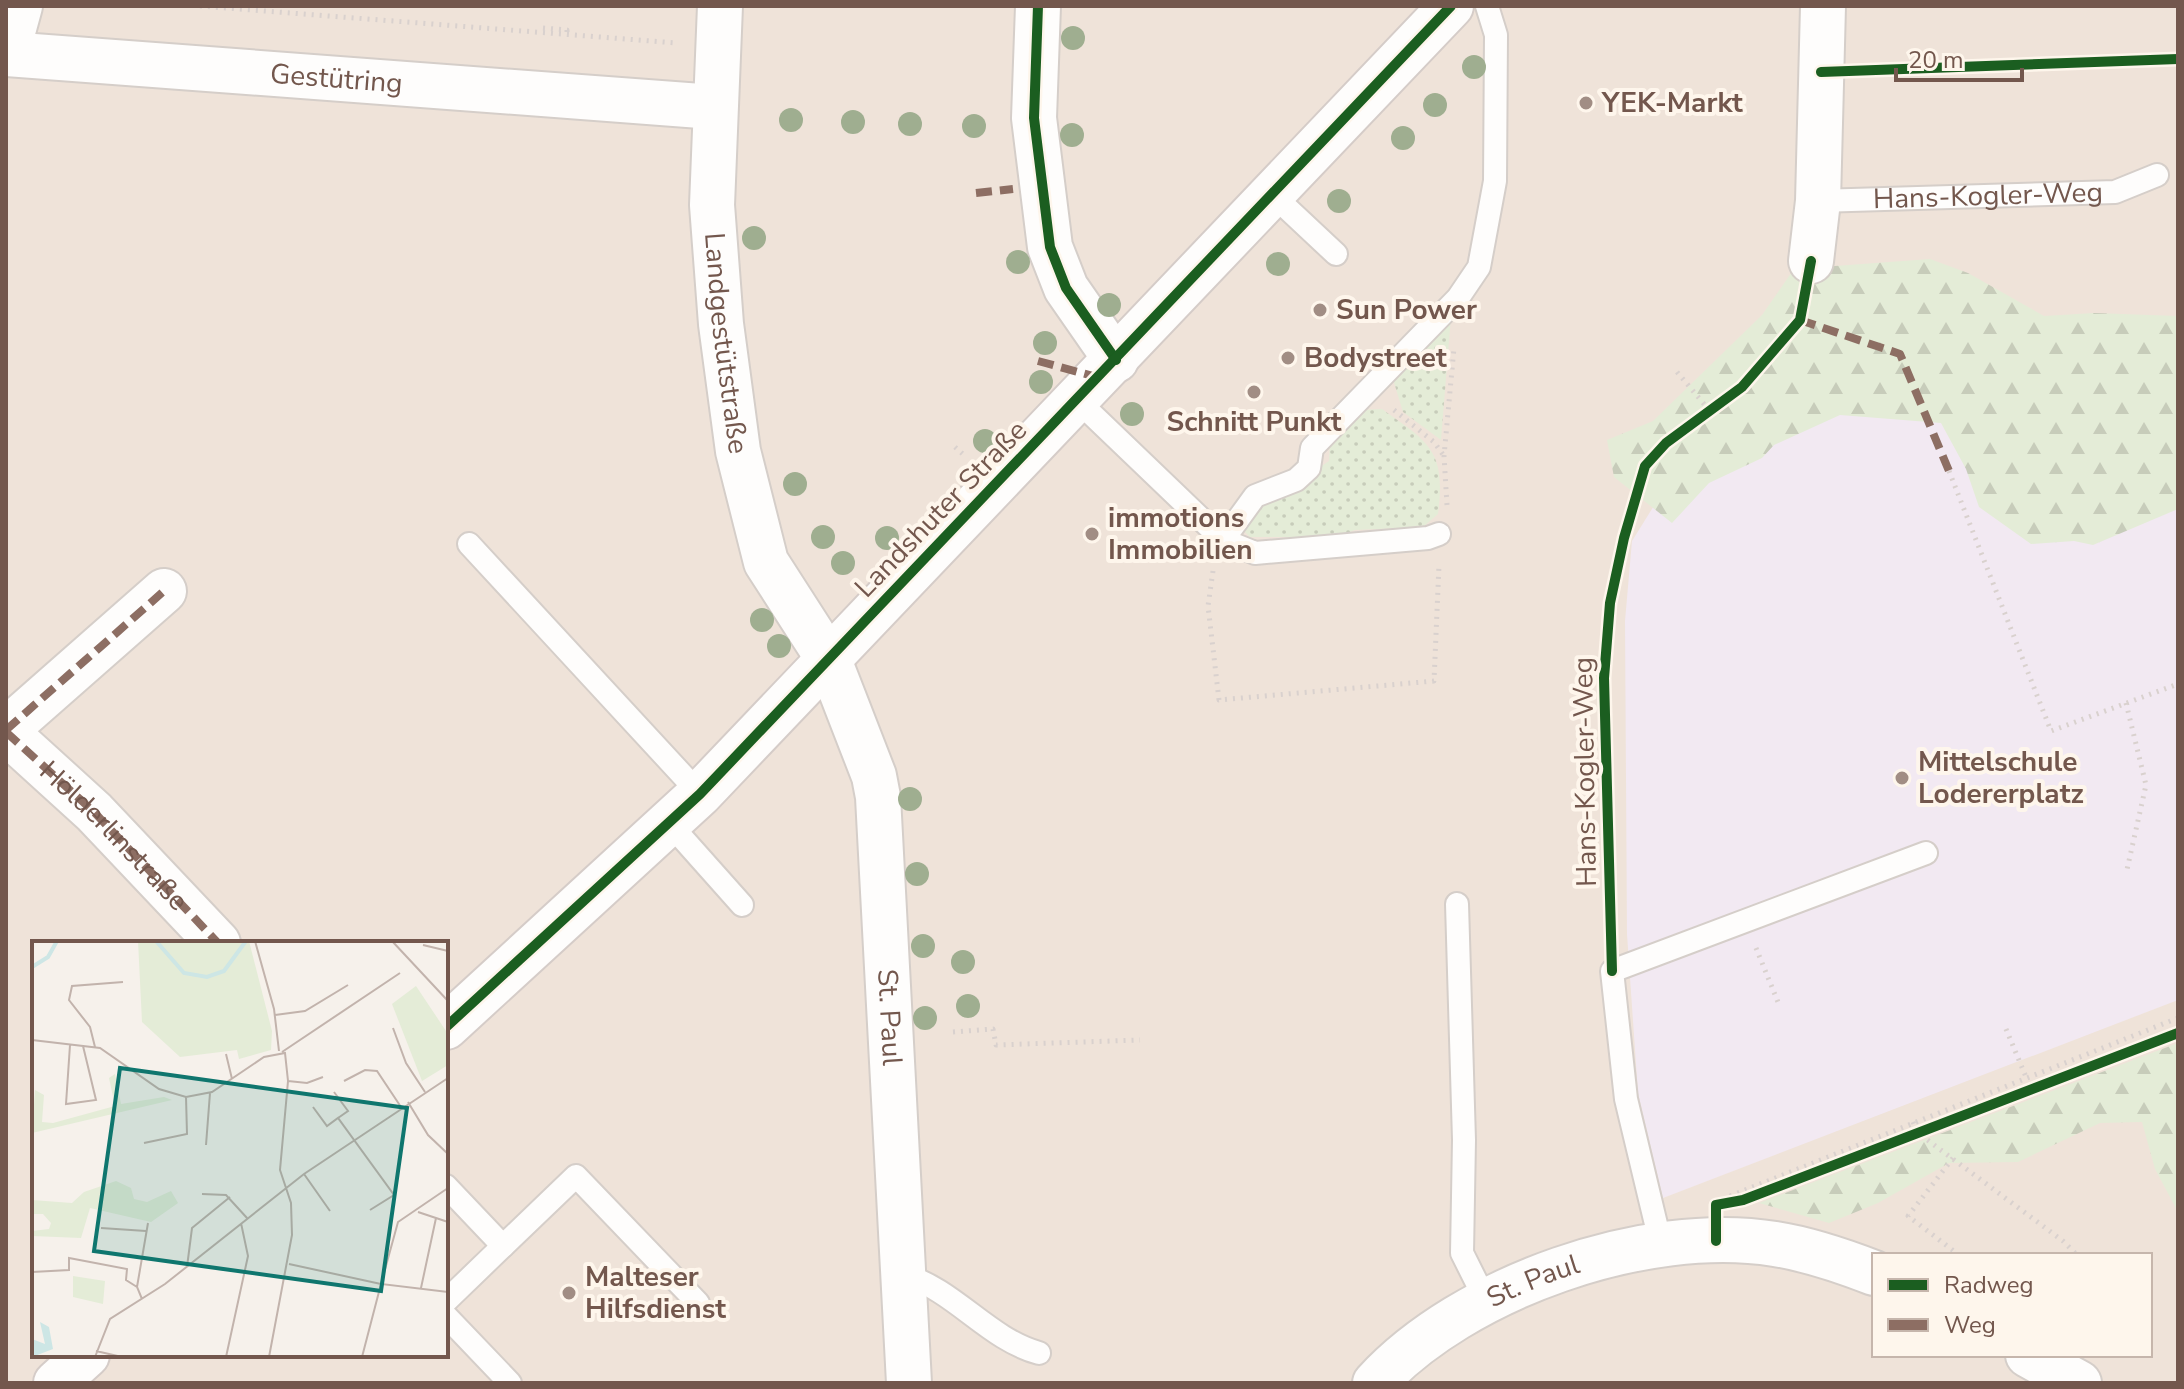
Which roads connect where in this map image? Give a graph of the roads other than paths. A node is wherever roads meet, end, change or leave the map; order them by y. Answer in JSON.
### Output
{"nodes":[{"id":1,"x":20,"y":6,"type":"edge"},
{"id":2,"x":720,"y":6,"type":"edge"},
{"id":3,"x":1038,"y":6,"type":"edge"},
{"id":4,"x":1451,"y":6,"type":"edge"},
{"id":5,"x":1487,"y":6,"type":"edge"},
{"id":6,"x":1823,"y":6,"type":"edge"},
{"id":7,"x":6,"y":55,"type":"edge"},
{"id":8,"x":714,"y":107,"type":"junction"},
{"id":9,"x":2157,"y":175,"type":"dead end"},
{"id":10,"x":1273,"y":195,"type":"junction"},
{"id":11,"x":1818,"y":201,"type":"junction"},
{"id":12,"x":1336,"y":254,"type":"dead end"},
{"id":13,"x":1811,"y":261,"type":"dead end"},
{"id":14,"x":1116,"y":360,"type":"junction"},
{"id":15,"x":1078,"y":401,"type":"junction"},
{"id":16,"x":1439,"y":534,"type":"road end"},
{"id":17,"x":1223,"y":540,"type":"junction"},
{"id":18,"x":469,"y":544,"type":"dead end"},
{"id":19,"x":164,"y":591,"type":"dead end"},
{"id":20,"x":829,"y":660,"type":"junction"},
{"id":21,"x":6,"y":731,"type":"edge"},
{"id":22,"x":700,"y":794,"type":"junction"},
{"id":23,"x":669,"y":823,"type":"junction"},
{"id":24,"x":1926,"y":853,"type":"dead end"},
{"id":25,"x":1457,"y":904,"type":"dead end"},
{"id":26,"x":742,"y":905,"type":"dead end"},
{"id":27,"x":216,"y":941,"type":"edge"},
{"id":28,"x":448,"y":1025,"type":"edge"},
{"id":29,"x":448,"y":1188,"type":"edge"},
{"id":30,"x":1661,"y":1245,"type":"junction"},
{"id":31,"x":503,"y":1246,"type":"junction"},
{"id":32,"x":1872,"y":1273,"type":"edge"},
{"id":33,"x":904,"y":1275,"type":"junction"},
{"id":34,"x":448,"y":1299,"type":"edge"},
{"id":35,"x":1486,"y":1301,"type":"junction"},
{"id":36,"x":698,"y":1303,"type":"dead end"},
{"id":37,"x":448,"y":1318,"type":"edge"},
{"id":38,"x":1039,"y":1353,"type":"dead end"},
{"id":39,"x":85,"y":1357,"type":"edge"},
{"id":40,"x":2032,"y":1357,"type":"edge"},
{"id":41,"x":56,"y":1383,"type":"edge"},
{"id":42,"x":510,"y":1383,"type":"edge"},
{"id":43,"x":909,"y":1383,"type":"edge"},
{"id":44,"x":1375,"y":1383,"type":"edge"},
{"id":45,"x":2079,"y":1383,"type":"edge"}],
"edges":[{"from":1,"to":7,"type":"street","name":"Gestütring"},
{"from":2,"to":8,"type":"street","name":"Landgestütstraße"},
{"from":3,"to":14,"type":"street"},
{"from":4,"to":10,"type":"street","name":"Landshuter Straße"},
{"from":5,"to":17,"type":"lane"},
{"from":6,"to":11,"type":"street"},
{"from":7,"to":8,"type":"street","name":"Gestütring"},
{"from":8,"to":20,"type":"street","name":"Landgestütstraße"},
{"from":9,"to":11,"type":"lane","name":"Hans-Kogler-Weg"},
{"from":10,"to":12,"type":"lane"},
{"from":10,"to":14,"type":"street","name":"Landshuter Straße"},
{"from":11,"to":13,"type":"street"},
{"from":14,"to":15,"type":"street","name":"Landshuter Straße"},
{"from":15,"to":17,"type":"lane"},
{"from":15,"to":20,"type":"street","name":"Landshuter Straße"},
{"from":16,"to":17,"type":"lane"},
{"from":18,"to":22,"type":"lane"},
{"from":19,"to":21,"type":"street","name":"Hölderlinstraße"},
{"from":20,"to":22,"type":"street","name":"Landshuter Straße"},
{"from":20,"to":33,"type":"street","name":"St. Paul"},
{"from":21,"to":27,"type":"street","name":"Hölderlinstraße"},
{"from":22,"to":23,"type":"street","name":"Landshuter Straße"},
{"from":23,"to":26,"type":"lane"},
{"from":23,"to":28,"type":"street","name":"Landshuter Straße"},
{"from":24,"to":30,"type":"lane"},
{"from":25,"to":35,"type":"lane"},
{"from":29,"to":31,"type":"lane"},
{"from":30,"to":32,"type":"street","name":"St. Paul"},
{"from":30,"to":35,"type":"street","name":"St. Paul"},
{"from":31,"to":34,"type":"lane"},
{"from":31,"to":36,"type":"lane"},
{"from":33,"to":38,"type":"lane"},
{"from":33,"to":43,"type":"street","name":"St. Paul"},
{"from":35,"to":44,"type":"street","name":"St. Paul"},
{"from":37,"to":42,"type":"lane"},
{"from":39,"to":41,"type":"street"},
{"from":40,"to":45,"type":"street"}]}
